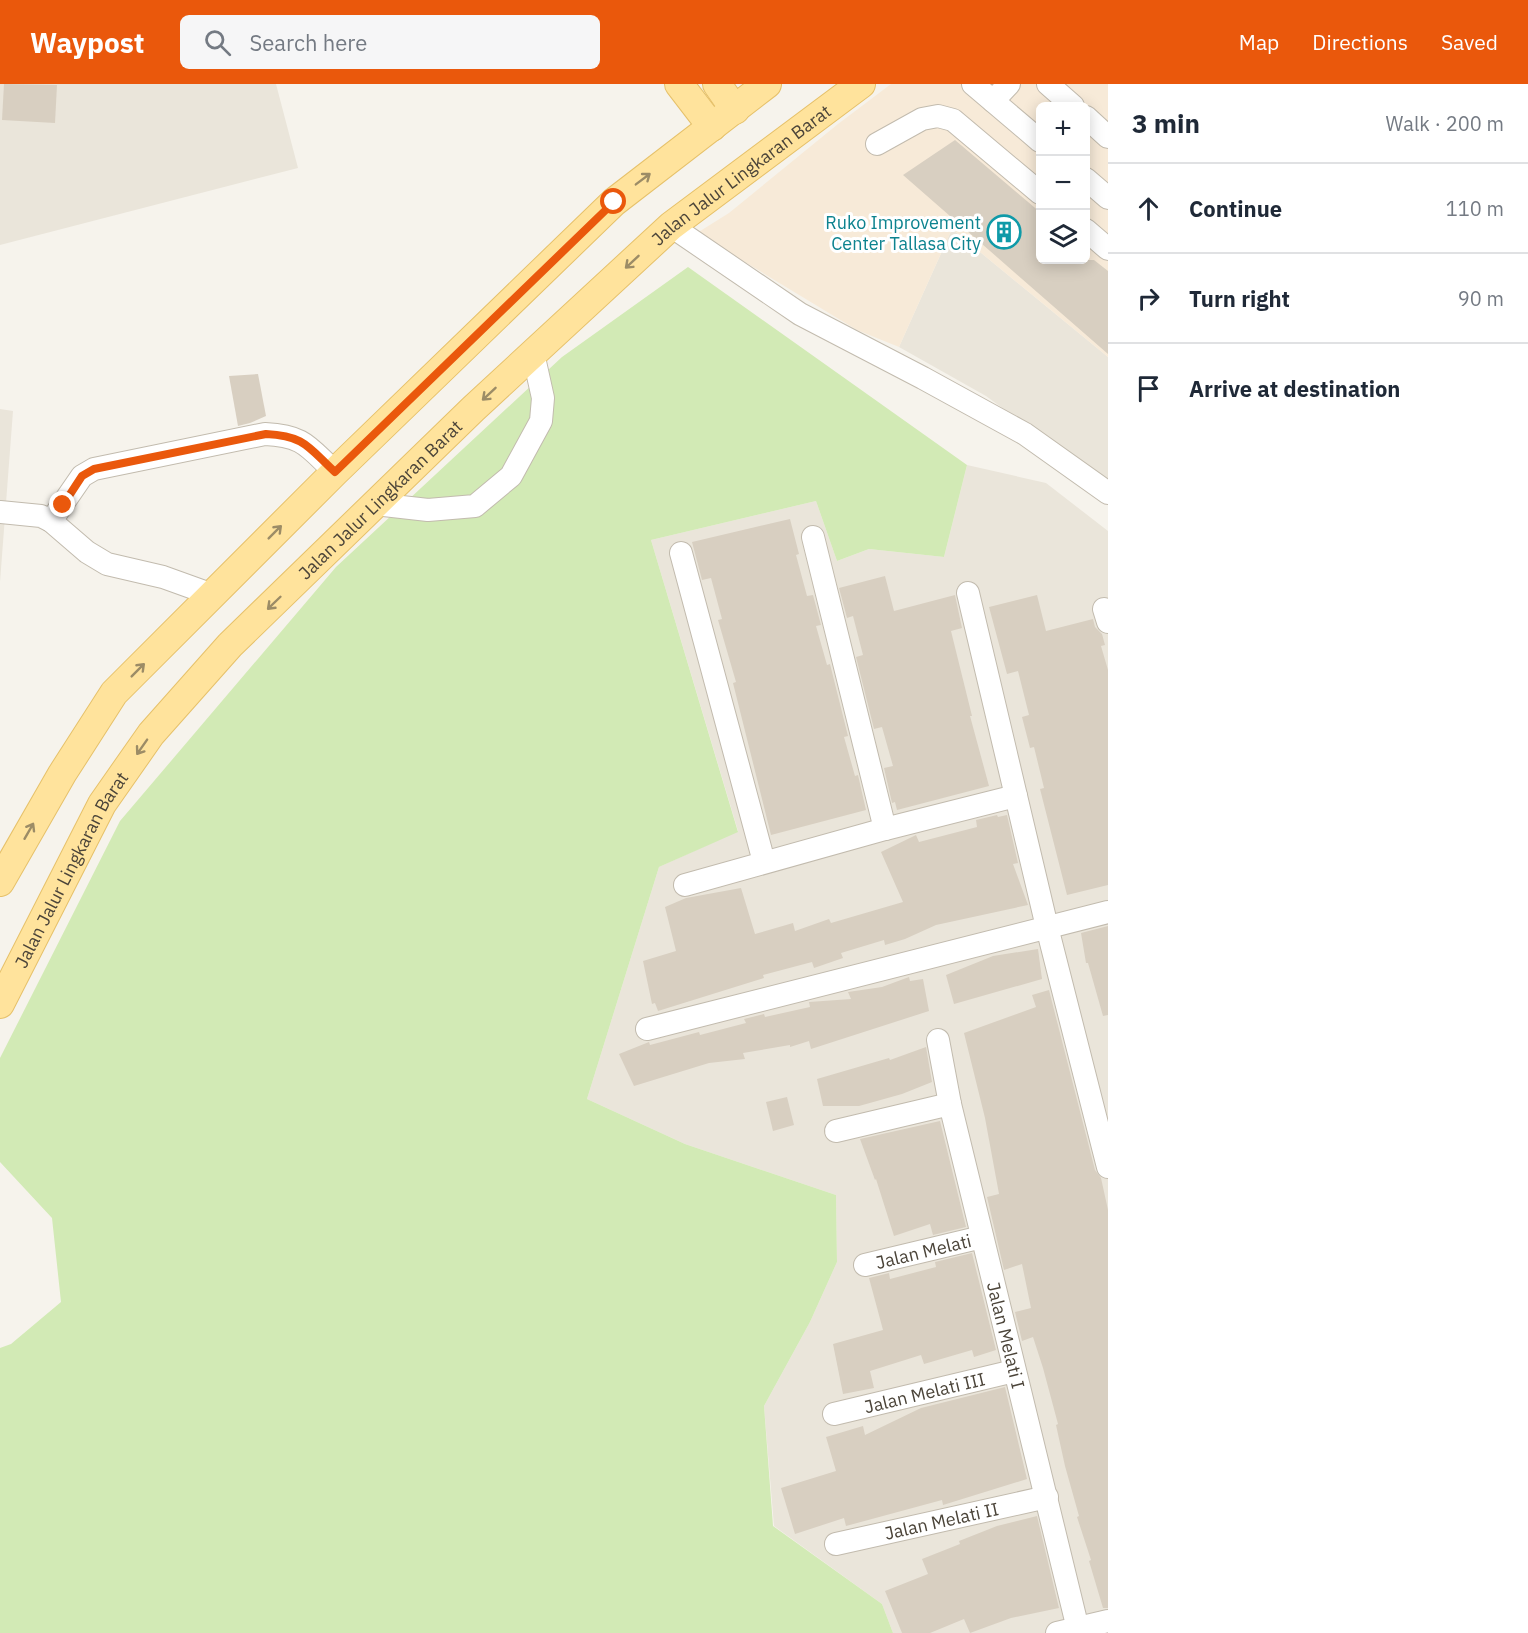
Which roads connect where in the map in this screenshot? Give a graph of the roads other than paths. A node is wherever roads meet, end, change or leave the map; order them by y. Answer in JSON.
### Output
{"nodes":[{"id":1,"x":679,"y":84,"type":"edge"},
{"id":2,"x":717,"y":84,"type":"edge"},
{"id":3,"x":767,"y":84,"type":"edge"},
{"id":4,"x":861,"y":84,"type":"edge"},
{"id":5,"x":973,"y":84,"type":"edge"},
{"id":6,"x":1009,"y":84,"type":"edge"},
{"id":7,"x":1048,"y":84,"type":"edge"},
{"id":8,"x":993,"y":101,"type":"junction"},
{"id":9,"x":1068,"y":102,"type":"edge"},
{"id":10,"x":735,"y":110,"type":"junction"},
{"id":11,"x":1090,"y":121,"type":"edge"},
{"id":12,"x":712,"y":127,"type":"junction"},
{"id":13,"x":1036,"y":137,"type":"edge"},
{"id":14,"x":1108,"y":137,"type":"edge"},
{"id":15,"x":877,"y":144,"type":"dead end"},
{"id":16,"x":1090,"y":182,"type":"edge"},
{"id":17,"x":1036,"y":189,"type":"edge"},
{"id":18,"x":1108,"y":198,"type":"edge"},
{"id":19,"x":671,"y":226,"type":"junction"},
{"id":20,"x":1090,"y":233,"type":"edge"},
{"id":21,"x":1108,"y":249,"type":"edge"},
{"id":22,"x":533,"y":353,"type":"junction"},
{"id":23,"x":335,"y":472,"type":"junction"},
{"id":24,"x":1108,"y":493,"type":"edge"},
{"id":25,"x":375,"y":504,"type":"junction"},
{"id":26,"x":0,"y":512,"type":"edge"},
{"id":27,"x":51,"y":521,"type":"junction"},
{"id":28,"x":813,"y":537,"type":"dead end"},
{"id":29,"x":681,"y":553,"type":"dead end"},
{"id":30,"x":968,"y":593,"type":"dead end"},
{"id":31,"x":213,"y":595,"type":"junction"},
{"id":32,"x":1016,"y":796,"type":"junction"},
{"id":33,"x":885,"y":829,"type":"junction"},
{"id":34,"x":764,"y":862,"type":"junction"},
{"id":35,"x":0,"y":882,"type":"edge"},
{"id":36,"x":686,"y":885,"type":"dead end"},
{"id":37,"x":1108,"y":912,"type":"edge"},
{"id":38,"x":1047,"y":927,"type":"junction"},
{"id":39,"x":0,"y":1004,"type":"edge"},
{"id":40,"x":647,"y":1029,"type":"dead end"},
{"id":41,"x":938,"y":1040,"type":"dead end"},
{"id":42,"x":950,"y":1104,"type":"junction"},
{"id":43,"x":836,"y":1131,"type":"dead end"},
{"id":44,"x":1108,"y":1167,"type":"edge"},
{"id":45,"x":982,"y":1237,"type":"junction"},
{"id":46,"x":865,"y":1265,"type":"dead end"},
{"id":47,"x":1014,"y":1371,"type":"junction"},
{"id":48,"x":834,"y":1414,"type":"dead end"},
{"id":49,"x":1047,"y":1497,"type":"junction"},
{"id":50,"x":836,"y":1544,"type":"dead end"},
{"id":51,"x":1108,"y":1621,"type":"edge"},
{"id":52,"x":1071,"y":1631,"type":"edge"}],
"edges":[{"from":1,"to":12,"type":"main road"},
{"from":2,"to":10,"type":"main road"},
{"from":3,"to":10,"type":"main road"},
{"from":4,"to":19,"type":"main road","name":"Jalan Jalur Lingkaran Barat"},
{"from":5,"to":8,"type":"street"},
{"from":6,"to":8,"type":"street"},
{"from":7,"to":9,"type":"street"},
{"from":8,"to":13,"type":"street"},
{"from":10,"to":12,"type":"main road"},
{"from":11,"to":14,"type":"street"},
{"from":23,"to":12,"type":"main road","one_way":true},
{"from":15,"to":17,"type":"street"},
{"from":16,"to":18,"type":"street"},
{"from":19,"to":22,"type":"main road","name":"Jalan Jalur Lingkaran Barat","one_way":true},
{"from":19,"to":24,"type":"street"},
{"from":20,"to":21,"type":"street"},
{"from":22,"to":25,"type":"main road","name":"Jalan Jalur Lingkaran Barat","one_way":true},
{"from":22,"to":25,"type":"street"},
{"from":23,"to":27,"type":"street"},
{"from":31,"to":23,"type":"main road","one_way":true},
{"from":25,"to":39,"type":"main road","name":"Jalan Jalur Lingkaran Barat","one_way":true},
{"from":26,"to":27,"type":"street"},
{"from":27,"to":31,"type":"street"},
{"from":28,"to":33,"type":"street"},
{"from":29,"to":34,"type":"street"},
{"from":30,"to":32,"type":"street"},
{"from":35,"to":31,"type":"main road","one_way":true},
{"from":32,"to":33,"type":"street"},
{"from":32,"to":38,"type":"street"},
{"from":33,"to":34,"type":"street"},
{"from":34,"to":36,"type":"street"},
{"from":37,"to":38,"type":"street"},
{"from":38,"to":40,"type":"street"},
{"from":38,"to":44,"type":"street"},
{"from":41,"to":42,"type":"street","name":"Jalan Melati I"},
{"from":42,"to":43,"type":"street"},
{"from":42,"to":45,"type":"street","name":"Jalan Melati I"},
{"from":45,"to":46,"type":"street","name":"Jalan Melati"},
{"from":45,"to":47,"type":"street","name":"Jalan Melati I"},
{"from":47,"to":48,"type":"street","name":"Jalan Melati III"},
{"from":47,"to":49,"type":"street","name":"Jalan Melati I"},
{"from":49,"to":50,"type":"street","name":"Jalan Melati II"},
{"from":49,"to":52,"type":"street","name":"Jalan Melati I"},
{"from":51,"to":52,"type":"street"}]}
